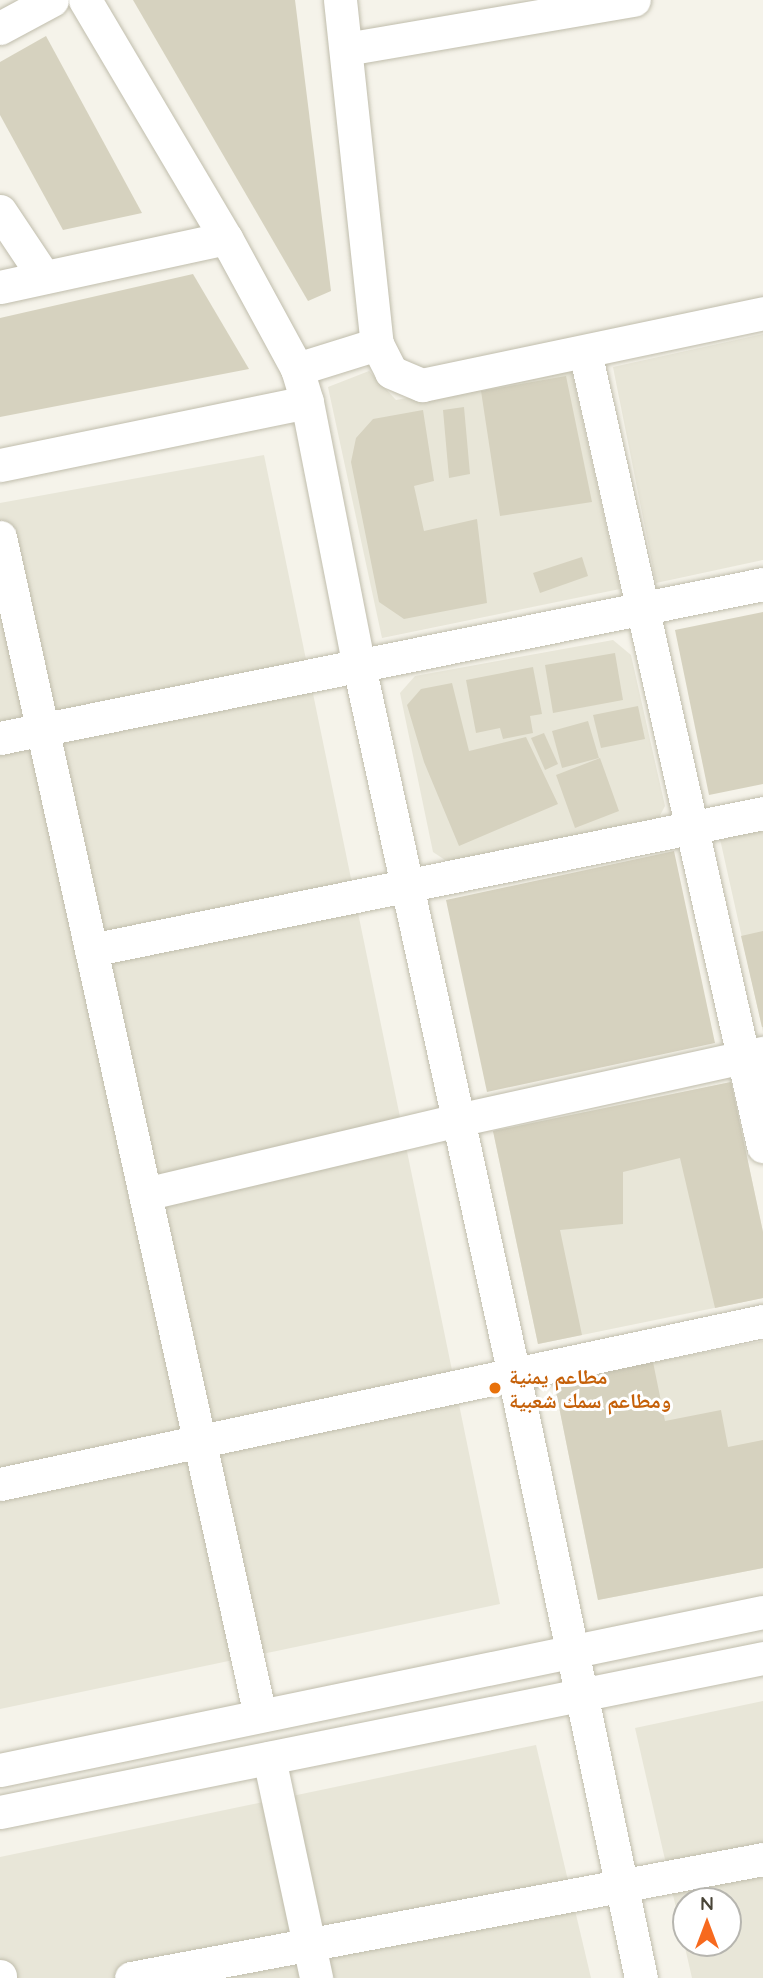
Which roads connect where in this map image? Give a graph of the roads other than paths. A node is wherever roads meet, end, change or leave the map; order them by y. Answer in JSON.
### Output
{"nodes":[{"id":1,"x":52,"y":0,"type":"edge"},
{"id":2,"x":85,"y":0,"type":"edge"},
{"id":3,"x":340,"y":0,"type":"edge"},
{"id":4,"x":634,"y":0,"type":"edge"},
{"id":5,"x":0,"y":28,"type":"edge"},
{"id":6,"x":346,"y":49,"type":"junction"},
{"id":7,"x":0,"y":211,"type":"edge"},
{"id":8,"x":226,"y":238,"type":"junction"},
{"id":9,"x":44,"y":277,"type":"junction"},
{"id":10,"x":0,"y":287,"type":"edge"},
{"id":11,"x":763,"y":313,"type":"edge"},
{"id":12,"x":377,"y":344,"type":"junction"},
{"id":13,"x":585,"y":352,"type":"junction"},
{"id":14,"x":297,"y":369,"type":"junction"},
{"id":15,"x":307,"y":402,"type":"junction"},
{"id":16,"x":0,"y":465,"type":"edge"},
{"id":17,"x":0,"y":537,"type":"edge"},
{"id":18,"x":763,"y":584,"type":"edge"},
{"id":19,"x":642,"y":610,"type":"junction"},
{"id":20,"x":359,"y":666,"type":"junction"},
{"id":21,"x":42,"y":729,"type":"junction"},
{"id":22,"x":0,"y":738,"type":"edge"},
{"id":23,"x":763,"y":813,"type":"edge"},
{"id":24,"x":691,"y":829,"type":"junction"},
{"id":25,"x":407,"y":886,"type":"junction"},
{"id":26,"x":91,"y":950,"type":"junction"},
{"id":27,"x":753,"y":1055,"type":"edge"},
{"id":28,"x":457,"y":1121,"type":"junction"},
{"id":29,"x":763,"y":1146,"type":"edge"},
{"id":30,"x":145,"y":1194,"type":"junction"},
{"id":31,"x":763,"y":1321,"type":"edge"},
{"id":32,"x":514,"y":1374,"type":"junction"},
{"id":33,"x":199,"y":1442,"type":"junction"},
{"id":34,"x":0,"y":1485,"type":"edge"},
{"id":35,"x":763,"y":1612,"type":"edge"},
{"id":36,"x":572,"y":1651,"type":"junction"},
{"id":37,"x":763,"y":1658,"type":"edge"},
{"id":38,"x":582,"y":1695,"type":"junction"},
{"id":39,"x":260,"y":1716,"type":"junction"},
{"id":40,"x":269,"y":1758,"type":"junction"},
{"id":41,"x":0,"y":1770,"type":"edge"},
{"id":42,"x":0,"y":1812,"type":"edge"},
{"id":43,"x":763,"y":1859,"type":"edge"},
{"id":44,"x":622,"y":1886,"type":"junction"},
{"id":45,"x":309,"y":1944,"type":"junction"},
{"id":46,"x":131,"y":1978,"type":"edge"},
{"id":47,"x":316,"y":1978,"type":"edge"},
{"id":48,"x":641,"y":1978,"type":"edge"}],
"edges":[{"from":1,"to":5,"type":"street"},
{"from":2,"to":8,"type":"street"},
{"from":3,"to":6,"type":"street"},
{"from":4,"to":6,"type":"street"},
{"from":6,"to":12,"type":"street"},
{"from":7,"to":9,"type":"street"},
{"from":8,"to":9,"type":"street"},
{"from":8,"to":14,"type":"street"},
{"from":9,"to":10,"type":"street"},
{"from":11,"to":13,"type":"street"},
{"from":12,"to":13,"type":"street"},
{"from":12,"to":14,"type":"street"},
{"from":13,"to":19,"type":"street"},
{"from":14,"to":15,"type":"street"},
{"from":15,"to":16,"type":"street"},
{"from":15,"to":20,"type":"street"},
{"from":17,"to":21,"type":"street"},
{"from":18,"to":19,"type":"street"},
{"from":19,"to":20,"type":"street"},
{"from":19,"to":24,"type":"street"},
{"from":20,"to":21,"type":"street"},
{"from":20,"to":25,"type":"street"},
{"from":21,"to":22,"type":"street"},
{"from":21,"to":26,"type":"street"},
{"from":23,"to":24,"type":"street"},
{"from":24,"to":25,"type":"street"},
{"from":24,"to":27,"type":"street"},
{"from":25,"to":26,"type":"street"},
{"from":25,"to":28,"type":"street"},
{"from":26,"to":30,"type":"street"},
{"from":27,"to":28,"type":"street"},
{"from":27,"to":29,"type":"street"},
{"from":28,"to":30,"type":"street"},
{"from":28,"to":32,"type":"street"},
{"from":30,"to":33,"type":"street"},
{"from":31,"to":32,"type":"street"},
{"from":32,"to":33,"type":"street"},
{"from":32,"to":36,"type":"street"},
{"from":33,"to":34,"type":"street"},
{"from":33,"to":39,"type":"street"},
{"from":35,"to":36,"type":"street"},
{"from":36,"to":38,"type":"street"},
{"from":36,"to":39,"type":"street"},
{"from":37,"to":38,"type":"street"},
{"from":38,"to":40,"type":"street"},
{"from":38,"to":44,"type":"street"},
{"from":39,"to":41,"type":"street"},
{"from":40,"to":42,"type":"street"},
{"from":40,"to":45,"type":"street"},
{"from":43,"to":44,"type":"street"},
{"from":44,"to":45,"type":"street"},
{"from":44,"to":48,"type":"street"},
{"from":45,"to":46,"type":"street"},
{"from":45,"to":47,"type":"street"}]}
